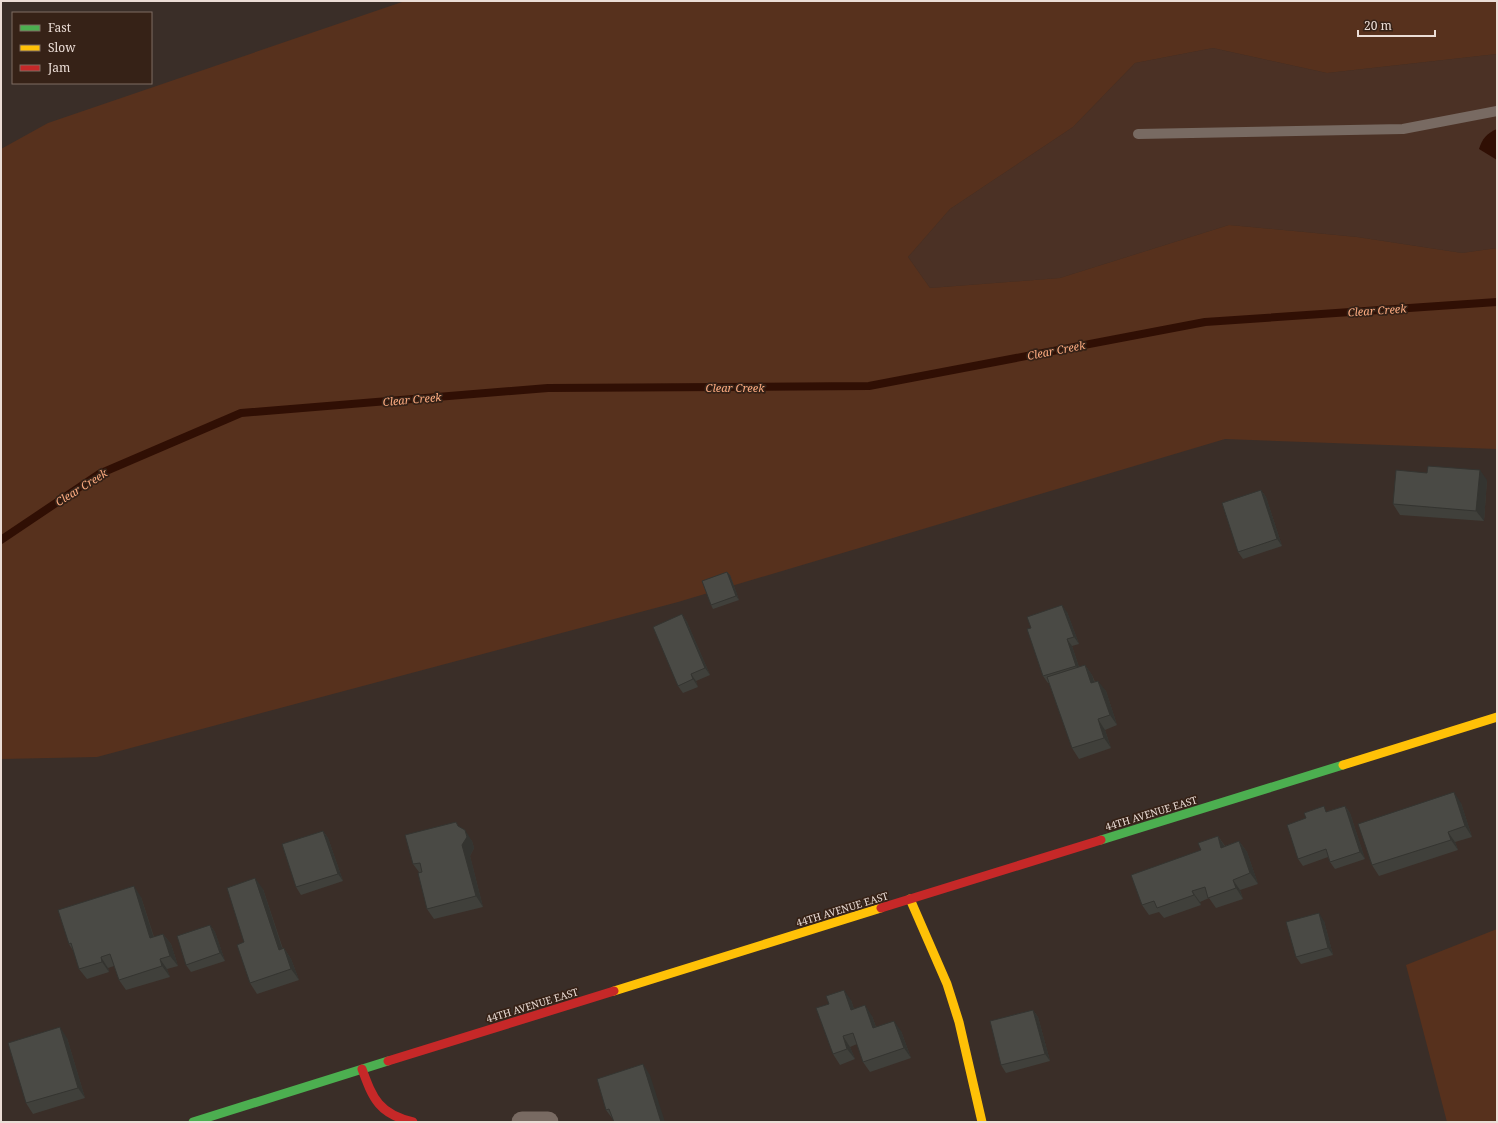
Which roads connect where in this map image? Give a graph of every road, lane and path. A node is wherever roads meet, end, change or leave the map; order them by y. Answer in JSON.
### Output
{"nodes":[{"id":1,"x":1497,"y":111,"type":"edge"},
{"id":2,"x":1138,"y":134,"type":"dead end"},
{"id":3,"x":1497,"y":717,"type":"edge"},
{"id":4,"x":910,"y":899,"type":"junction"},
{"id":5,"x":362,"y":1069,"type":"junction"},
{"id":6,"x":193,"y":1122,"type":"edge"},
{"id":7,"x":413,"y":1122,"type":"edge"},
{"id":8,"x":522,"y":1122,"type":"edge"},
{"id":9,"x":548,"y":1122,"type":"edge"},
{"id":10,"x":982,"y":1122,"type":"edge"}],
"edges":[{"from":1,"to":2,"type":"lane"},
{"from":3,"to":4,"type":"street","name":"44TH AVENUE EAST"},
{"from":4,"to":5,"type":"street","name":"44TH AVENUE EAST"},
{"from":4,"to":10,"type":"street"},
{"from":5,"to":6,"type":"street","name":"44TH AVENUE EAST"},
{"from":5,"to":7,"type":"street"},
{"from":8,"to":9,"type":"street"}]}
